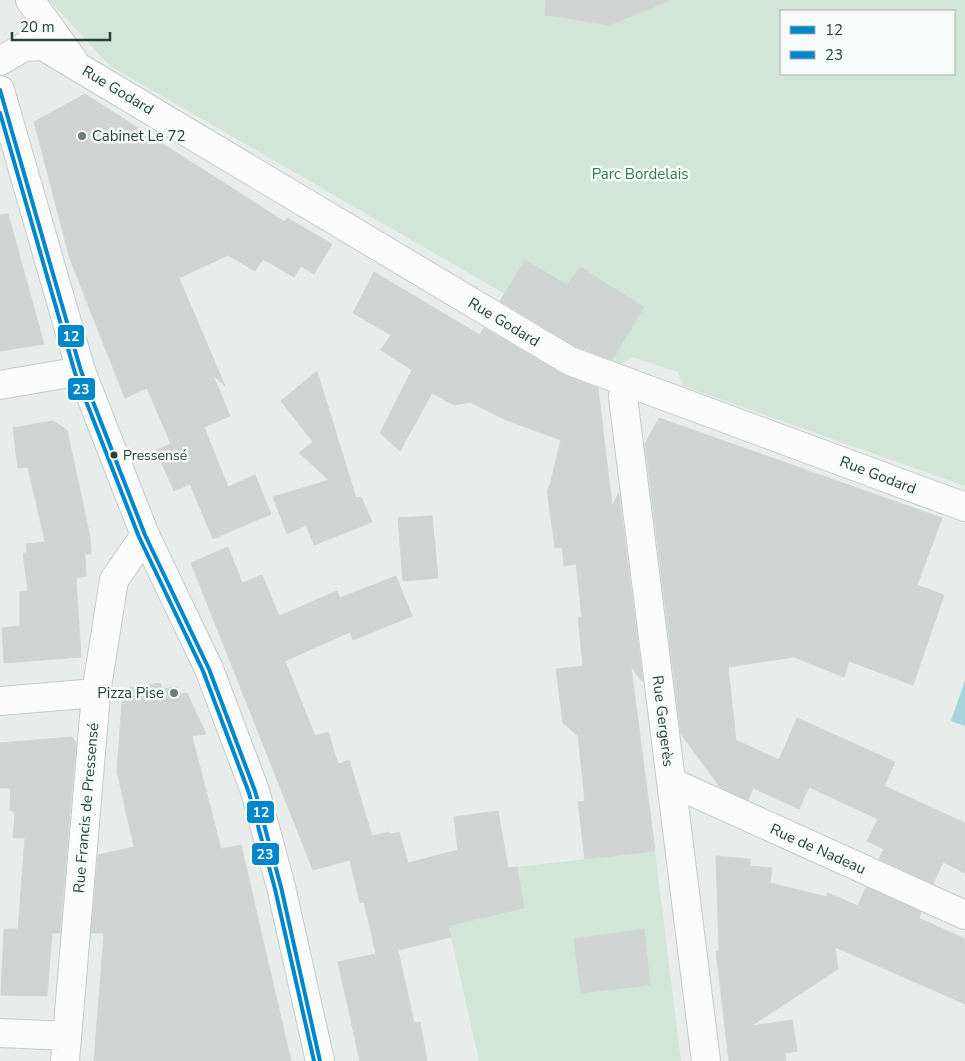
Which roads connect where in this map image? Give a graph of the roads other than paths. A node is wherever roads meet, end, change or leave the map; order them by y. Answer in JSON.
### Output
{"nodes":[{"id":1,"x":30,"y":0,"type":"edge"},
{"id":2,"x":0,"y":61,"type":"edge"},
{"id":3,"x":77,"y":66,"type":"junction"},
{"id":4,"x":0,"y":90,"type":"edge"},
{"id":5,"x":81,"y":372,"type":"junction"},
{"id":6,"x":628,"y":382,"type":"junction"},
{"id":7,"x":0,"y":385,"type":"edge"},
{"id":8,"x":965,"y":507,"type":"edge"},
{"id":9,"x":146,"y":535,"type":"junction"},
{"id":10,"x":96,"y":693,"type":"junction"},
{"id":11,"x":0,"y":701,"type":"edge"},
{"id":12,"x":671,"y":782,"type":"junction"},
{"id":13,"x":965,"y":915,"type":"edge"},
{"id":14,"x":0,"y":1033,"type":"edge"},
{"id":15,"x":66,"y":1048,"type":"edge"},
{"id":16,"x":320,"y":1061,"type":"edge"},
{"id":17,"x":706,"y":1061,"type":"edge"}],
"edges":[{"from":1,"to":3,"type":"street"},
{"from":2,"to":3,"type":"street","name":"Rue Godard"},
{"from":3,"to":6,"type":"street","name":"Rue Godard"},
{"from":4,"to":5,"type":"street"},
{"from":5,"to":7,"type":"street"},
{"from":5,"to":9,"type":"street"},
{"from":6,"to":8,"type":"street","name":"Rue Godard"},
{"from":6,"to":12,"type":"street","name":"Rue Gergerès"},
{"from":9,"to":10,"type":"street","name":"Rue Francis de Pressensé"},
{"from":9,"to":16,"type":"street"},
{"from":10,"to":11,"type":"street"},
{"from":10,"to":15,"type":"street","name":"Rue Francis de Pressensé"},
{"from":12,"to":13,"type":"street","name":"Rue de Nadeau"},
{"from":12,"to":17,"type":"street","name":"Rue Gergerès"},
{"from":14,"to":15,"type":"street"}]}
